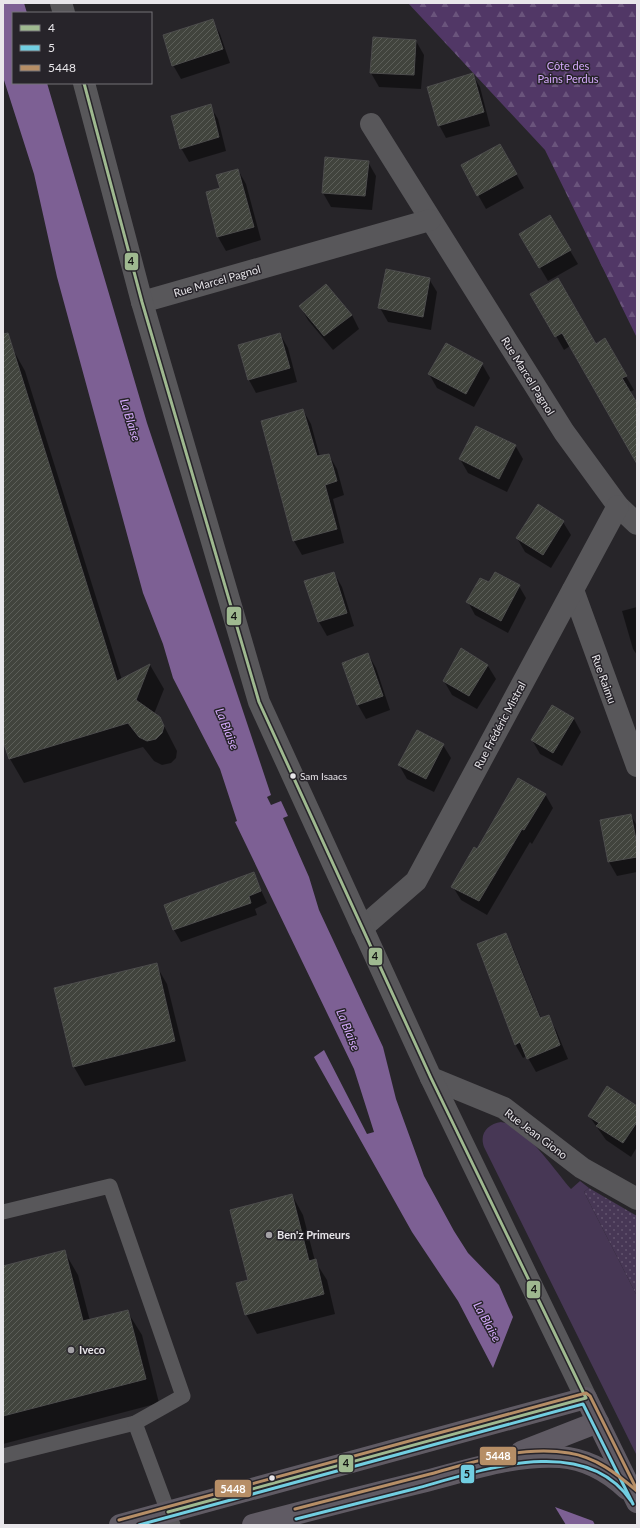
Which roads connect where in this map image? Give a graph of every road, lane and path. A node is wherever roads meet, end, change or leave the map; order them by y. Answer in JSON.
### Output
{"nodes":[{"id":1,"x":84,"y":84,"type":"edge"},
{"id":2,"x":370,"y":124,"type":"dead end"},
{"id":3,"x":430,"y":220,"type":"junction"},
{"id":4,"x":142,"y":302,"type":"junction"},
{"id":5,"x":618,"y":506,"type":"junction"},
{"id":6,"x":637,"y":524,"type":"edge"},
{"id":7,"x":573,"y":590,"type":"junction"},
{"id":8,"x":637,"y":766,"type":"edge"},
{"id":9,"x":362,"y":928,"type":"junction"},
{"id":10,"x":431,"y":1078,"type":"junction"},
{"id":11,"x":637,"y":1199,"type":"edge"},
{"id":12,"x":3,"y":1212,"type":"edge"},
{"id":13,"x":586,"y":1398,"type":"junction"},
{"id":14,"x":598,"y":1422,"type":"junction"},
{"id":15,"x":135,"y":1423,"type":"junction"},
{"id":16,"x":3,"y":1456,"type":"edge"},
{"id":17,"x":492,"y":1464,"type":"junction"},
{"id":18,"x":635,"y":1498,"type":"edge"},
{"id":19,"x":170,"y":1518,"type":"edge"},
{"id":20,"x":120,"y":1525,"type":"edge"},
{"id":21,"x":253,"y":1525,"type":"edge"}],
"edges":[{"from":1,"to":4,"type":"street"},
{"from":2,"to":3,"type":"street","name":"Rue Marcel Pagnol"},
{"from":3,"to":4,"type":"street","name":"Rue Marcel Pagnol"},
{"from":3,"to":5,"type":"street","name":"Rue Marcel Pagnol"},
{"from":4,"to":9,"type":"street"},
{"from":5,"to":6,"type":"street","name":"Rue Marcel Pagnol"},
{"from":5,"to":7,"type":"street","name":"Rue Frédéric Mistral"},
{"from":7,"to":8,"type":"street","name":"Rue Raimu"},
{"from":7,"to":9,"type":"street","name":"Rue Frédéric Mistral"},
{"from":9,"to":10,"type":"street"},
{"from":10,"to":11,"type":"street","name":"Rue Jean Giono"},
{"from":10,"to":13,"type":"street"},
{"from":12,"to":15,"type":"lane"},
{"from":13,"to":14,"type":"main road"},
{"from":13,"to":19,"type":"main road"},
{"from":14,"to":17,"type":"main road"},
{"from":14,"to":18,"type":"main road"},
{"from":15,"to":16,"type":"lane"},
{"from":15,"to":19,"type":"lane"},
{"from":17,"to":18,"type":"main road"},
{"from":17,"to":21,"type":"main road"},
{"from":19,"to":20,"type":"main road"}]}
